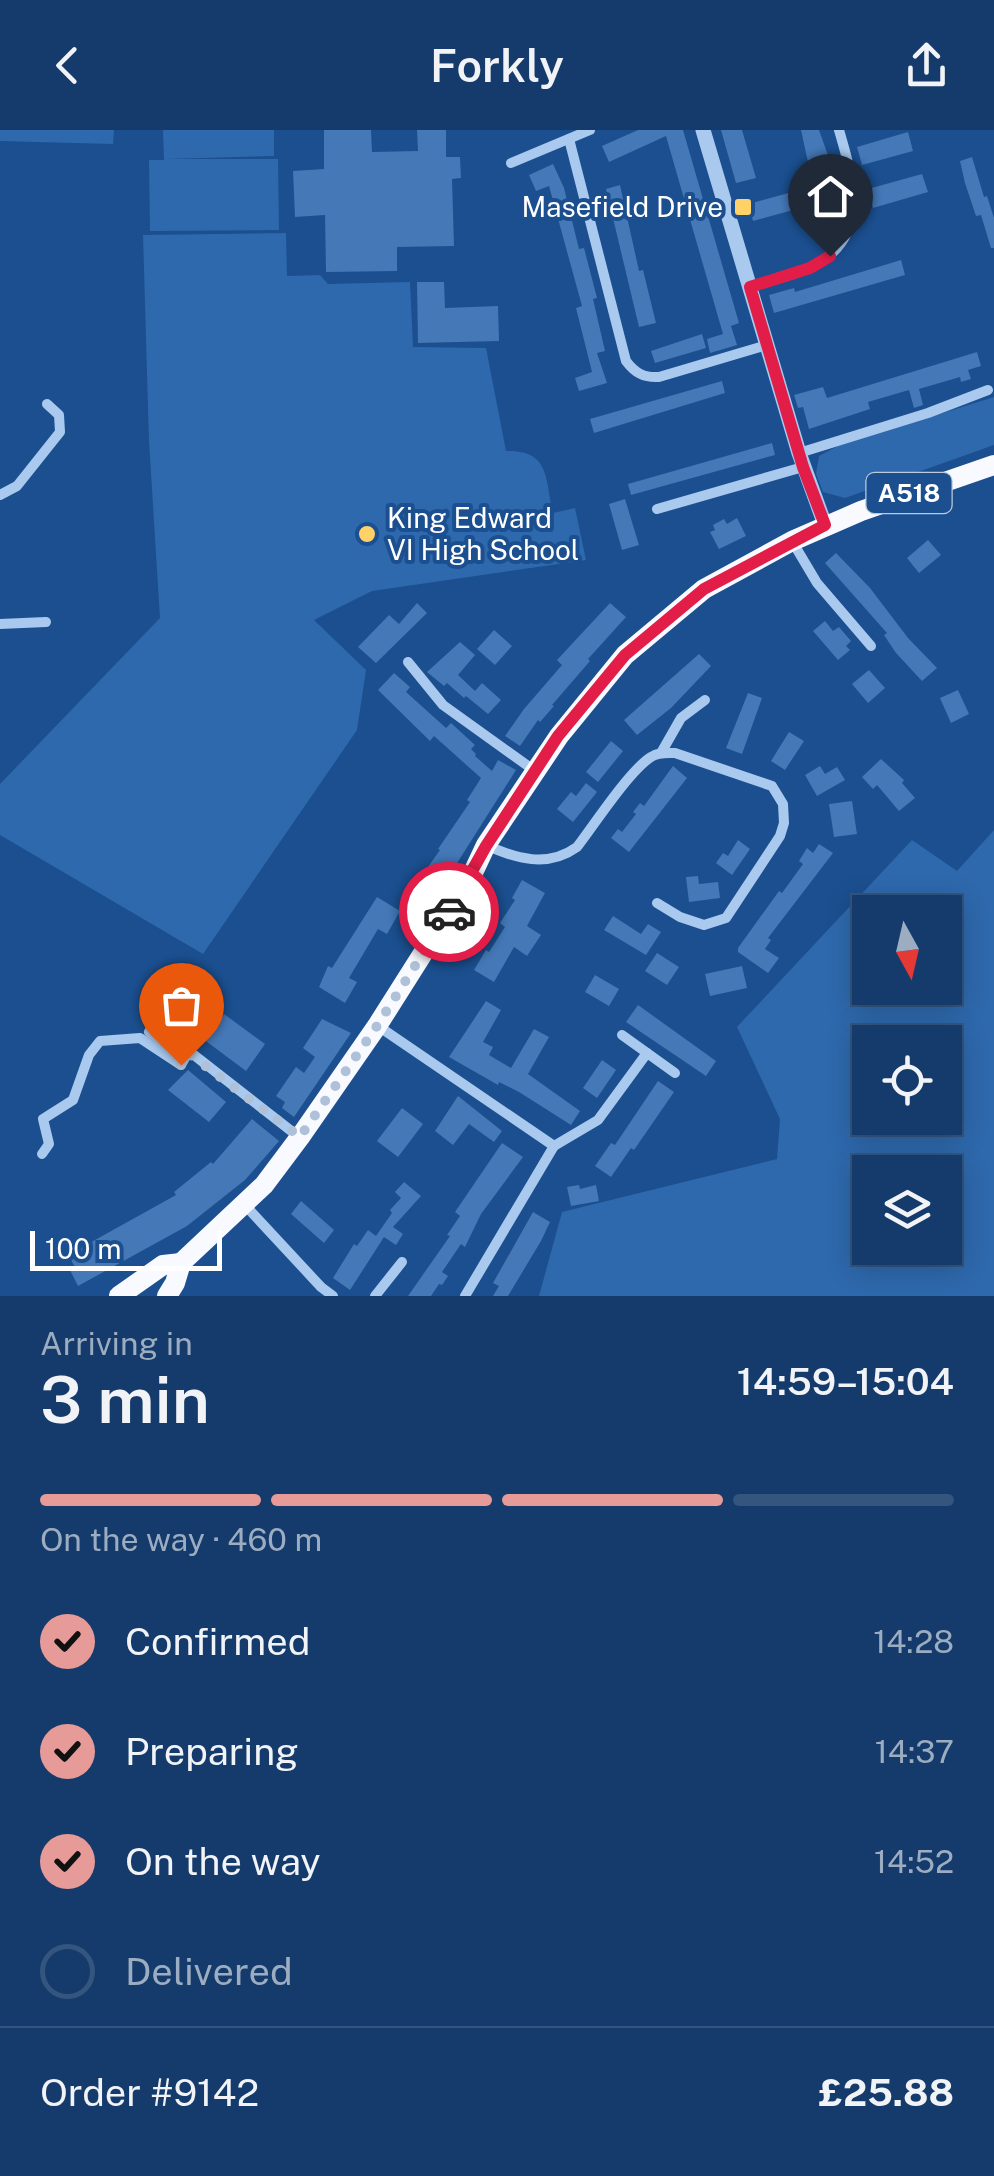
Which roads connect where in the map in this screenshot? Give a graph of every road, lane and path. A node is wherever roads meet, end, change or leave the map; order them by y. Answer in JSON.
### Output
{"nodes":[{"id":1,"x":590,"y":130,"type":"edge"},
{"id":2,"x":703,"y":130,"type":"edge"},
{"id":3,"x":839,"y":130,"type":"edge"},
{"id":4,"x":570,"y":139,"type":"junction"},
{"id":5,"x":511,"y":163,"type":"dead end"},
{"id":6,"x":750,"y":287,"type":"junction"},
{"id":7,"x":767,"y":345,"type":"junction"},
{"id":8,"x":988,"y":390,"type":"dead end"},
{"id":9,"x":47,"y":404,"type":"dead end"},
{"id":10,"x":801,"y":460,"type":"junction"},
{"id":11,"x":994,"y":464,"type":"edge"},
{"id":12,"x":0,"y":495,"type":"edge"},
{"id":13,"x":657,"y":510,"type":"dead end"},
{"id":14,"x":825,"y":525,"type":"junction"},
{"id":15,"x":792,"y":542,"type":"junction"},
{"id":16,"x":46,"y":622,"type":"dead end"},
{"id":17,"x":0,"y":624,"type":"edge"},
{"id":18,"x":871,"y":646,"type":"dead end"},
{"id":19,"x":408,"y":662,"type":"dead end"},
{"id":20,"x":705,"y":700,"type":"dead end"},
{"id":21,"x":661,"y":753,"type":"junction"},
{"id":22,"x":535,"y":772,"type":"junction"},
{"id":23,"x":486,"y":846,"type":"junction"},
{"id":24,"x":657,"y":903,"type":"dead end"},
{"id":25,"x":180,"y":975,"type":"dead end"},
{"id":26,"x":377,"y":1026,"type":"junction"},
{"id":27,"x":622,"y":1035,"type":"dead end"},
{"id":28,"x":186,"y":1051,"type":"junction"},
{"id":29,"x":647,"y":1053,"type":"junction"},
{"id":30,"x":675,"y":1073,"type":"dead end"},
{"id":31,"x":300,"y":1137,"type":"junction"},
{"id":32,"x":554,"y":1146,"type":"junction"},
{"id":33,"x":42,"y":1154,"type":"dead end"},
{"id":34,"x":244,"y":1204,"type":"junction"},
{"id":35,"x":402,"y":1262,"type":"dead end"},
{"id":36,"x":182,"y":1263,"type":"junction"},
{"id":37,"x":119,"y":1296,"type":"edge"},
{"id":38,"x":167,"y":1296,"type":"edge"},
{"id":39,"x":333,"y":1296,"type":"edge"},
{"id":40,"x":375,"y":1296,"type":"edge"},
{"id":41,"x":465,"y":1296,"type":"edge"}],
"edges":[{"from":1,"to":4,"type":"street"},
{"from":2,"to":6,"type":"street"},
{"from":3,"to":6,"type":"street"},
{"from":4,"to":5,"type":"street"},
{"from":4,"to":7,"type":"street"},
{"from":6,"to":7,"type":"street"},
{"from":7,"to":10,"type":"street"},
{"from":8,"to":10,"type":"street"},
{"from":9,"to":12,"type":"street"},
{"from":10,"to":13,"type":"street"},
{"from":10,"to":14,"type":"street"},
{"from":11,"to":14,"type":"highway","number":"A518"},
{"from":14,"to":15,"type":"highway","number":"A518"},
{"from":15,"to":18,"type":"street"},
{"from":15,"to":22,"type":"highway","number":"A518"},
{"from":16,"to":17,"type":"street"},
{"from":19,"to":22,"type":"street"},
{"from":20,"to":21,"type":"street"},
{"from":21,"to":23,"type":"street"},
{"from":21,"to":24,"type":"street"},
{"from":22,"to":23,"type":"highway","number":"A518"},
{"from":23,"to":26,"type":"highway","number":"A518"},
{"from":25,"to":28,"type":"street"},
{"from":26,"to":31,"type":"highway","number":"A518"},
{"from":26,"to":32,"type":"street"},
{"from":27,"to":29,"type":"street"},
{"from":28,"to":31,"type":"street"},
{"from":28,"to":33,"type":"street"},
{"from":29,"to":30,"type":"street"},
{"from":29,"to":32,"type":"street"},
{"from":31,"to":34,"type":"highway","number":"A518"},
{"from":32,"to":41,"type":"street"},
{"from":34,"to":36,"type":"highway","number":"A518"},
{"from":34,"to":39,"type":"street"},
{"from":35,"to":40,"type":"street"},
{"from":36,"to":37,"type":"highway","number":"A518"},
{"from":36,"to":38,"type":"highway","number":"A518"}]}
